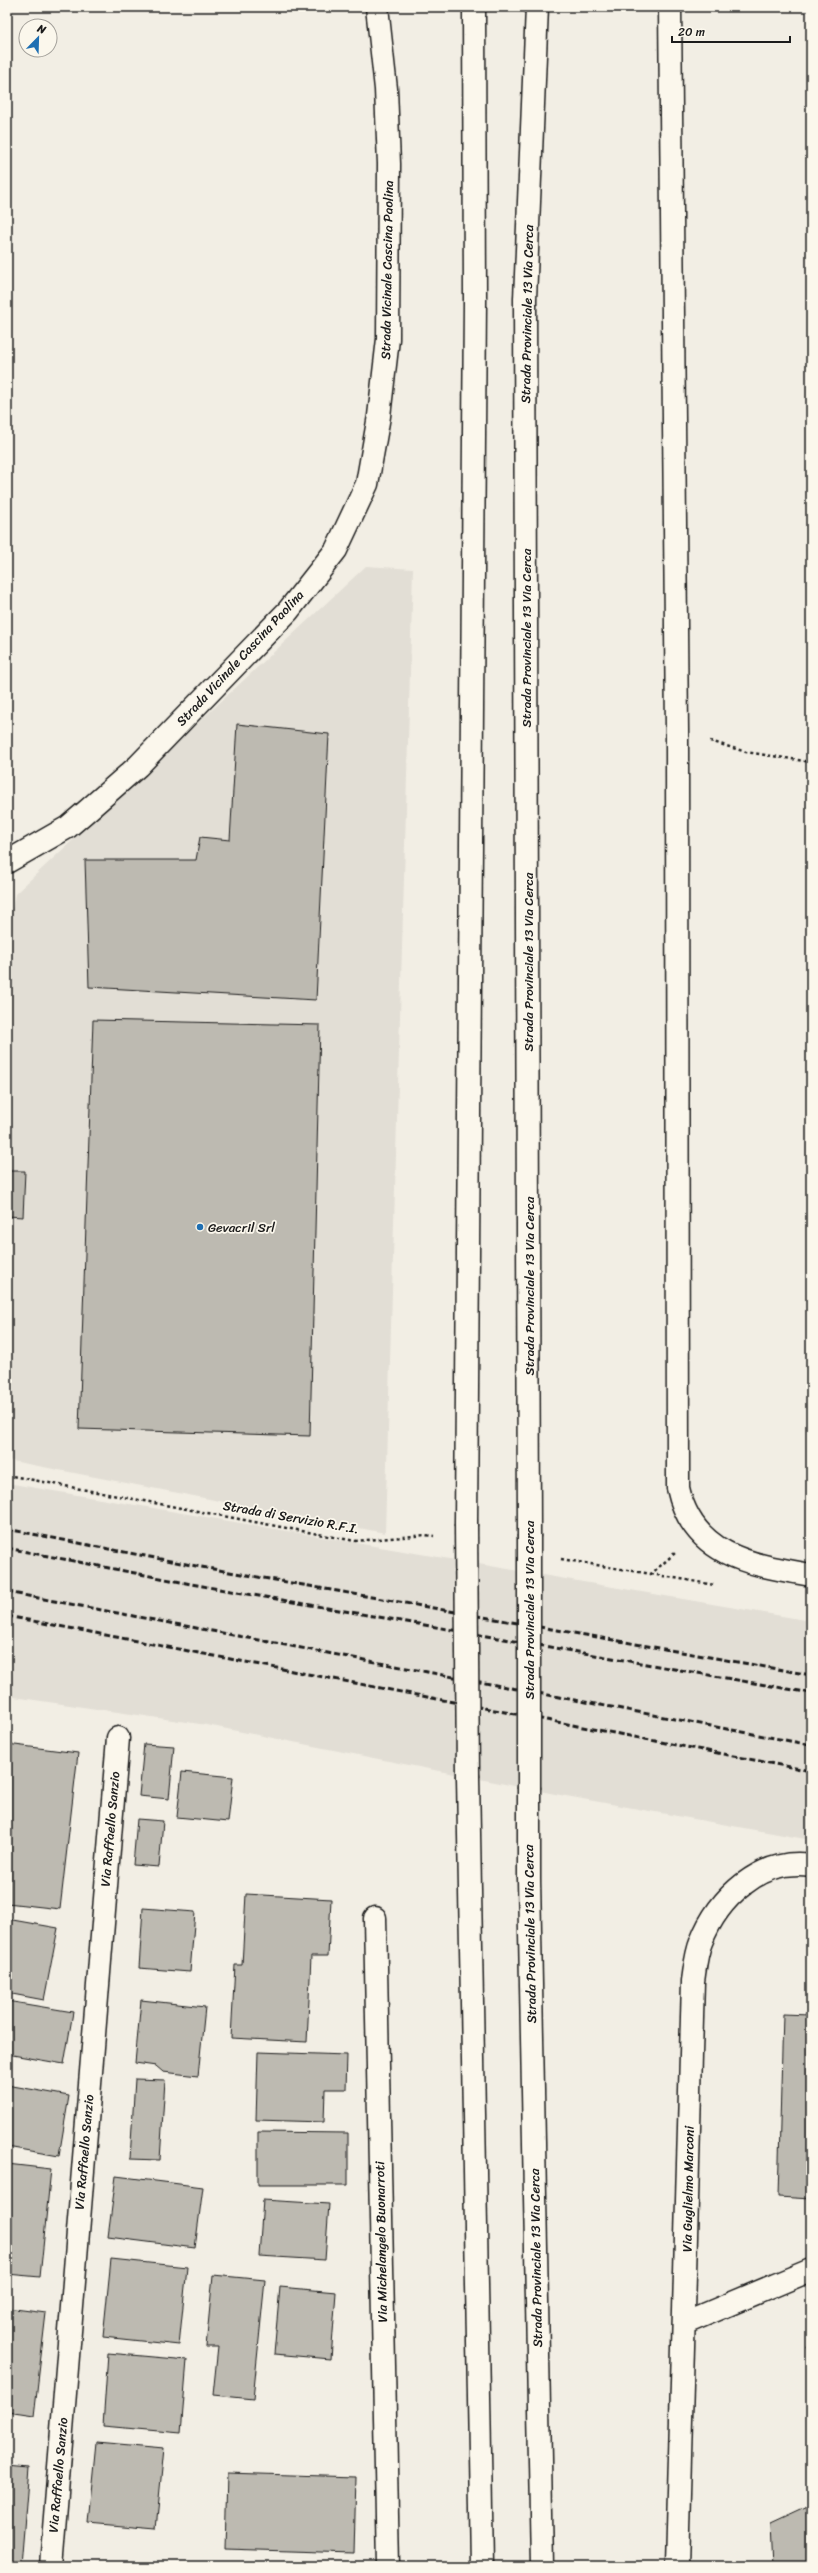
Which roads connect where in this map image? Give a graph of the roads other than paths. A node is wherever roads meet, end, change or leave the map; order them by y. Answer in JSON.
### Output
{"nodes":[{"id":1,"x":377,"y":7,"type":"edge"},
{"id":2,"x":474,"y":7,"type":"edge"},
{"id":3,"x":537,"y":7,"type":"edge"},
{"id":4,"x":670,"y":7,"type":"edge"},
{"id":5,"x":8,"y":862,"type":"edge"},
{"id":6,"x":811,"y":1575,"type":"edge"},
{"id":7,"x":118,"y":1738,"type":"dead end"},
{"id":8,"x":803,"y":1865,"type":"edge"},
{"id":9,"x":375,"y":1918,"type":"dead end"},
{"id":10,"x":811,"y":2270,"type":"edge"},
{"id":11,"x":686,"y":2323,"type":"junction"},
{"id":12,"x":51,"y":2566,"type":"edge"},
{"id":13,"x":388,"y":2566,"type":"edge"},
{"id":14,"x":482,"y":2566,"type":"edge"},
{"id":15,"x":542,"y":2566,"type":"edge"},
{"id":16,"x":677,"y":2566,"type":"edge"}],
"edges":[{"from":1,"to":5,"type":"main road","name":"Strada Vicinale Cascina Paolina"},
{"from":2,"to":14,"type":"main road","bridge":true},
{"from":3,"to":15,"type":"main road","name":"Strada Provinciale 13 Via Cerca","bridge":true},
{"from":4,"to":6,"type":"main road"},
{"from":7,"to":12,"type":"main road","name":"Via Raffaello Sanzio"},
{"from":8,"to":11,"type":"main road","name":"Via Guglielmo Marconi"},
{"from":9,"to":13,"type":"main road","name":"Via Michelangelo Buonarroti"},
{"from":10,"to":11,"type":"main road"},
{"from":11,"to":16,"type":"main road","name":"Via Guglielmo Marconi"}]}
